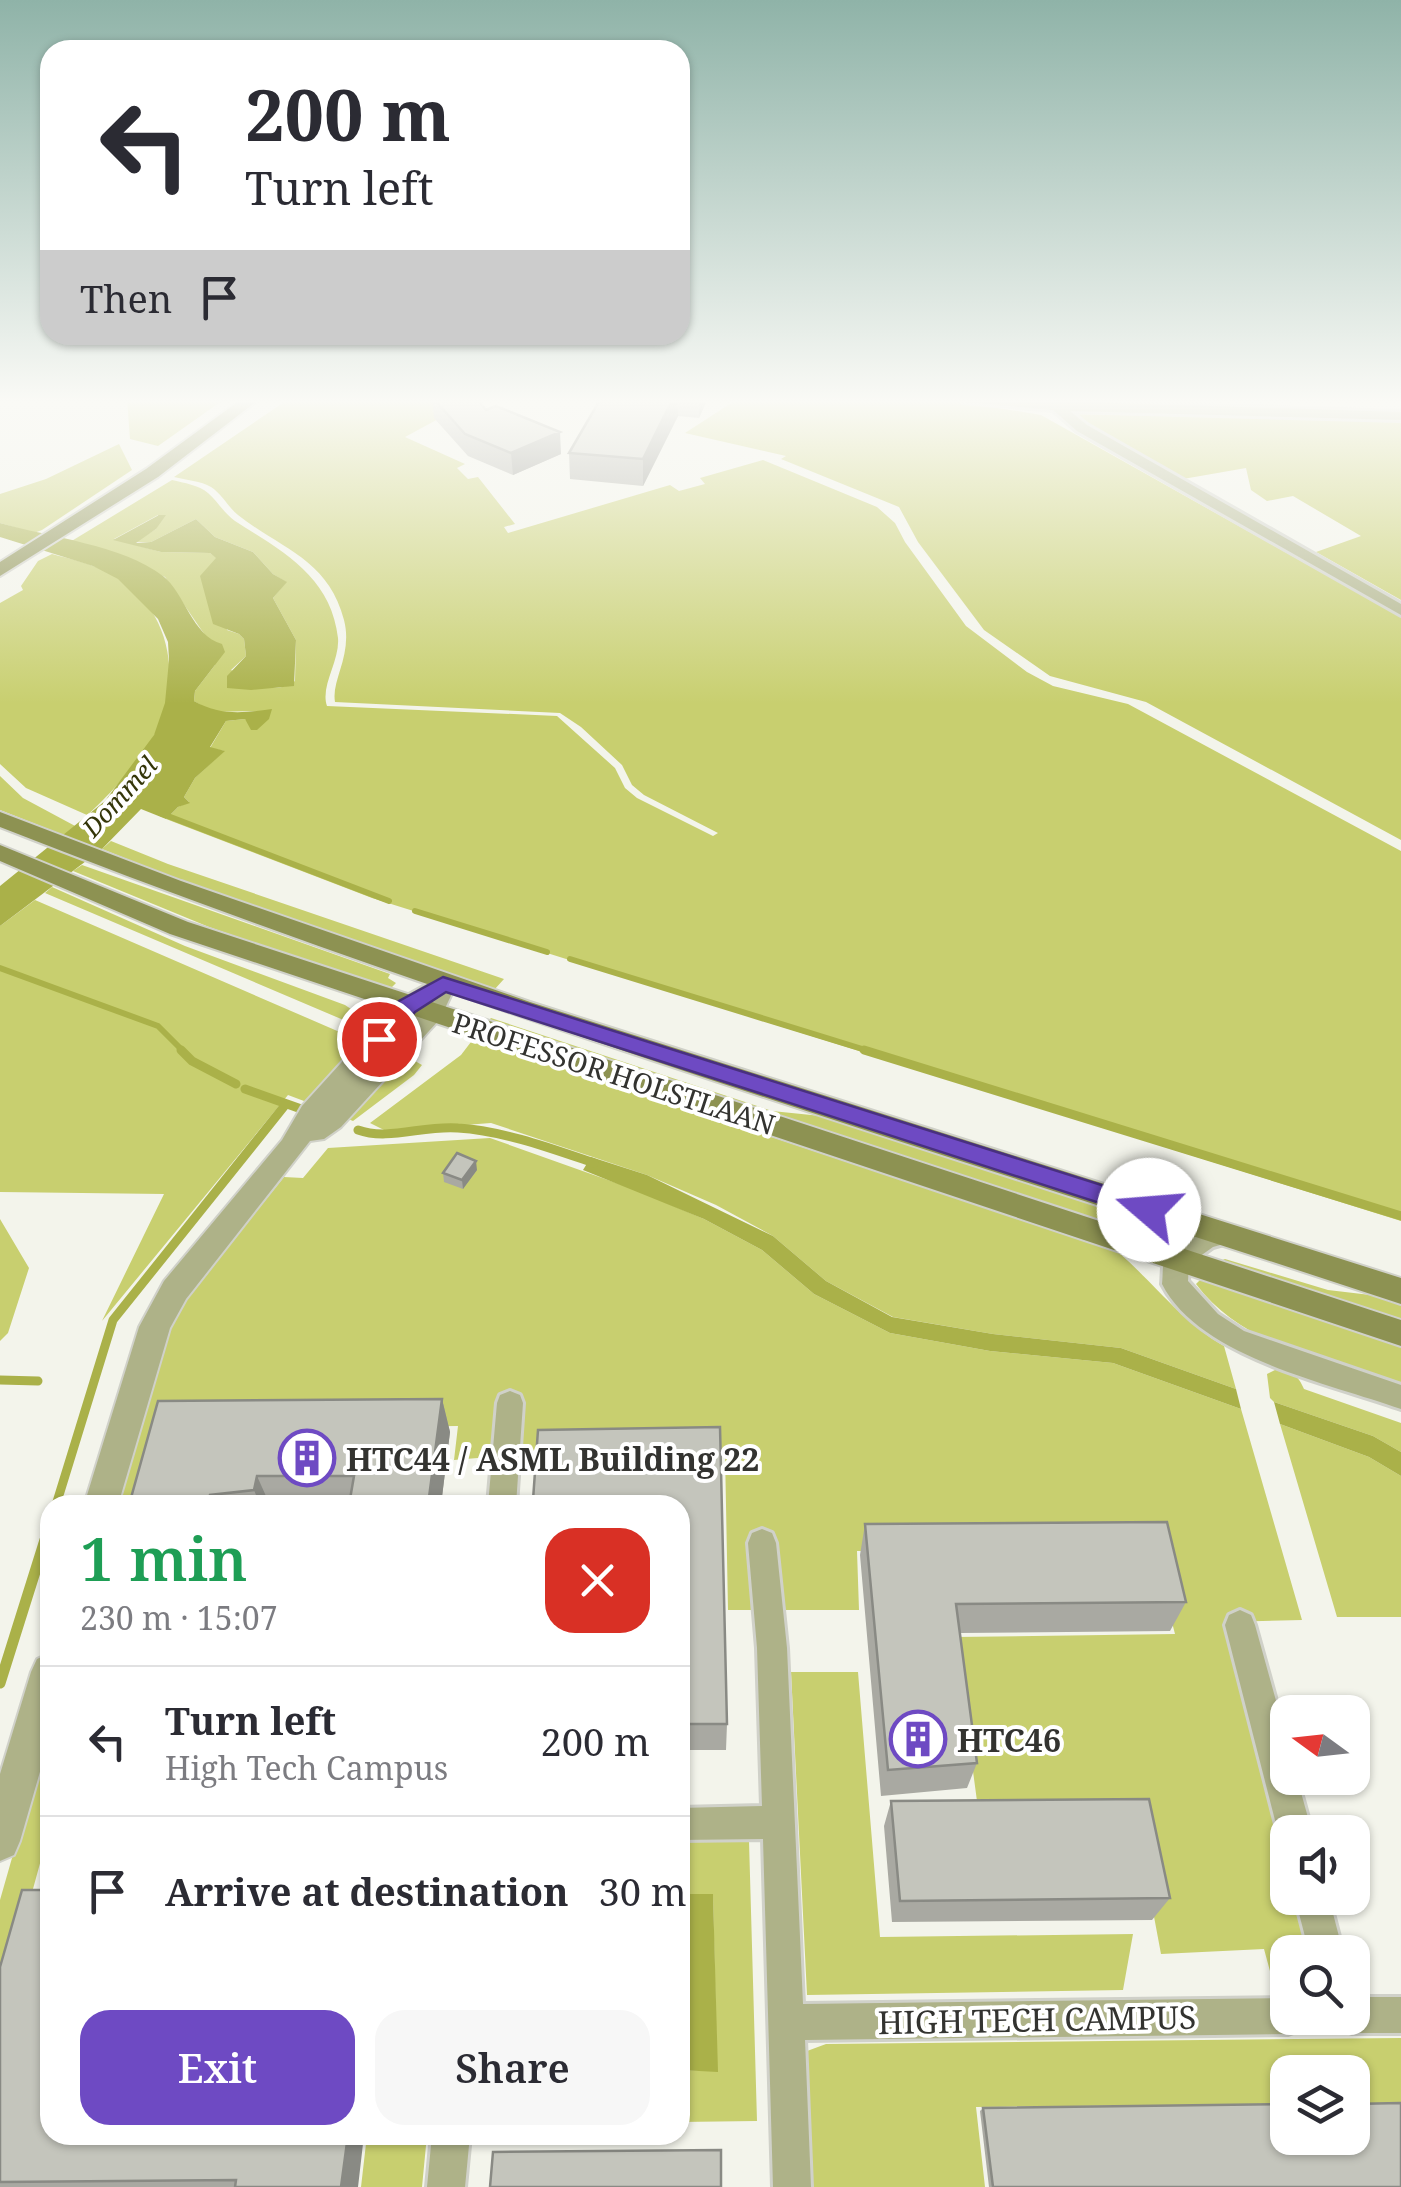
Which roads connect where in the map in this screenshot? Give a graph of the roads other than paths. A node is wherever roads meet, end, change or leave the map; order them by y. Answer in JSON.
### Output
{"nodes":[{"id":1,"x":109,"y":500,"type":"edge"},
{"id":2,"x":1208,"y":500,"type":"edge"},
{"id":3,"x":15,"y":561,"type":"edge"},
{"id":4,"x":0,"y":579,"type":"edge"},
{"id":5,"x":1401,"y":610,"type":"edge"},
{"id":6,"x":0,"y":820,"type":"edge"},
{"id":7,"x":0,"y":852,"type":"edge"},
{"id":8,"x":443,"y":984,"type":"junction"},
{"id":9,"x":419,"y":1010,"type":"junction"},
{"id":10,"x":1225,"y":1234,"type":"junction"},
{"id":11,"x":1176,"y":1259,"type":"junction"},
{"id":12,"x":1401,"y":1291,"type":"edge"},
{"id":13,"x":1401,"y":1333,"type":"edge"},
{"id":14,"x":1401,"y":1398,"type":"edge"},
{"id":15,"x":510,"y":1404,"type":"dead end"},
{"id":16,"x":104,"y":1495,"type":"edge"},
{"id":17,"x":503,"y":1495,"type":"edge"},
{"id":18,"x":762,"y":1543,"type":"dead end"},
{"id":19,"x":1240,"y":1624,"type":"dead end"},
{"id":20,"x":40,"y":1706,"type":"edge"},
{"id":21,"x":1290,"y":1815,"type":"edge"},
{"id":22,"x":780,"y":1822,"type":"junction"},
{"id":23,"x":690,"y":1824,"type":"edge"},
{"id":24,"x":0,"y":1841,"type":"edge"},
{"id":25,"x":1401,"y":2015,"type":"edge"},
{"id":26,"x":1270,"y":2016,"type":"edge"},
{"id":27,"x":1370,"y":2016,"type":"edge"},
{"id":28,"x":786,"y":2022,"type":"junction"},
{"id":29,"x":449,"y":2145,"type":"edge"},
{"id":30,"x":446,"y":2187,"type":"edge"},
{"id":31,"x":792,"y":2187,"type":"edge"}],
"edges":[{"from":1,"to":3,"type":"main road"},
{"from":2,"to":5,"type":"street"},
{"from":3,"to":4,"type":"main road"},
{"from":6,"to":8,"type":"main road","name":"PROFESSOR HOLSTLAAN"},
{"from":7,"to":9,"type":"main road","name":"PROFESSOR HOLSTLAAN"},
{"from":8,"to":9,"type":"street"},
{"from":8,"to":10,"type":"main road","name":"PROFESSOR HOLSTLAAN"},
{"from":9,"to":11,"type":"main road","name":"PROFESSOR HOLSTLAAN"},
{"from":9,"to":16,"type":"street"},
{"from":10,"to":11,"type":"street"},
{"from":10,"to":12,"type":"main road","name":"PROFESSOR HOLSTLAAN"},
{"from":11,"to":13,"type":"main road","name":"PROFESSOR HOLSTLAAN"},
{"from":11,"to":14,"type":"street"},
{"from":15,"to":17,"type":"street"},
{"from":18,"to":22,"type":"street"},
{"from":19,"to":21,"type":"street"},
{"from":20,"to":24,"type":"street"},
{"from":22,"to":23,"type":"street"},
{"from":22,"to":28,"type":"street"},
{"from":25,"to":27,"type":"street"},
{"from":26,"to":28,"type":"street","name":"HIGH TECH CAMPUS"},
{"from":28,"to":31,"type":"street"},
{"from":29,"to":30,"type":"street"}]}
